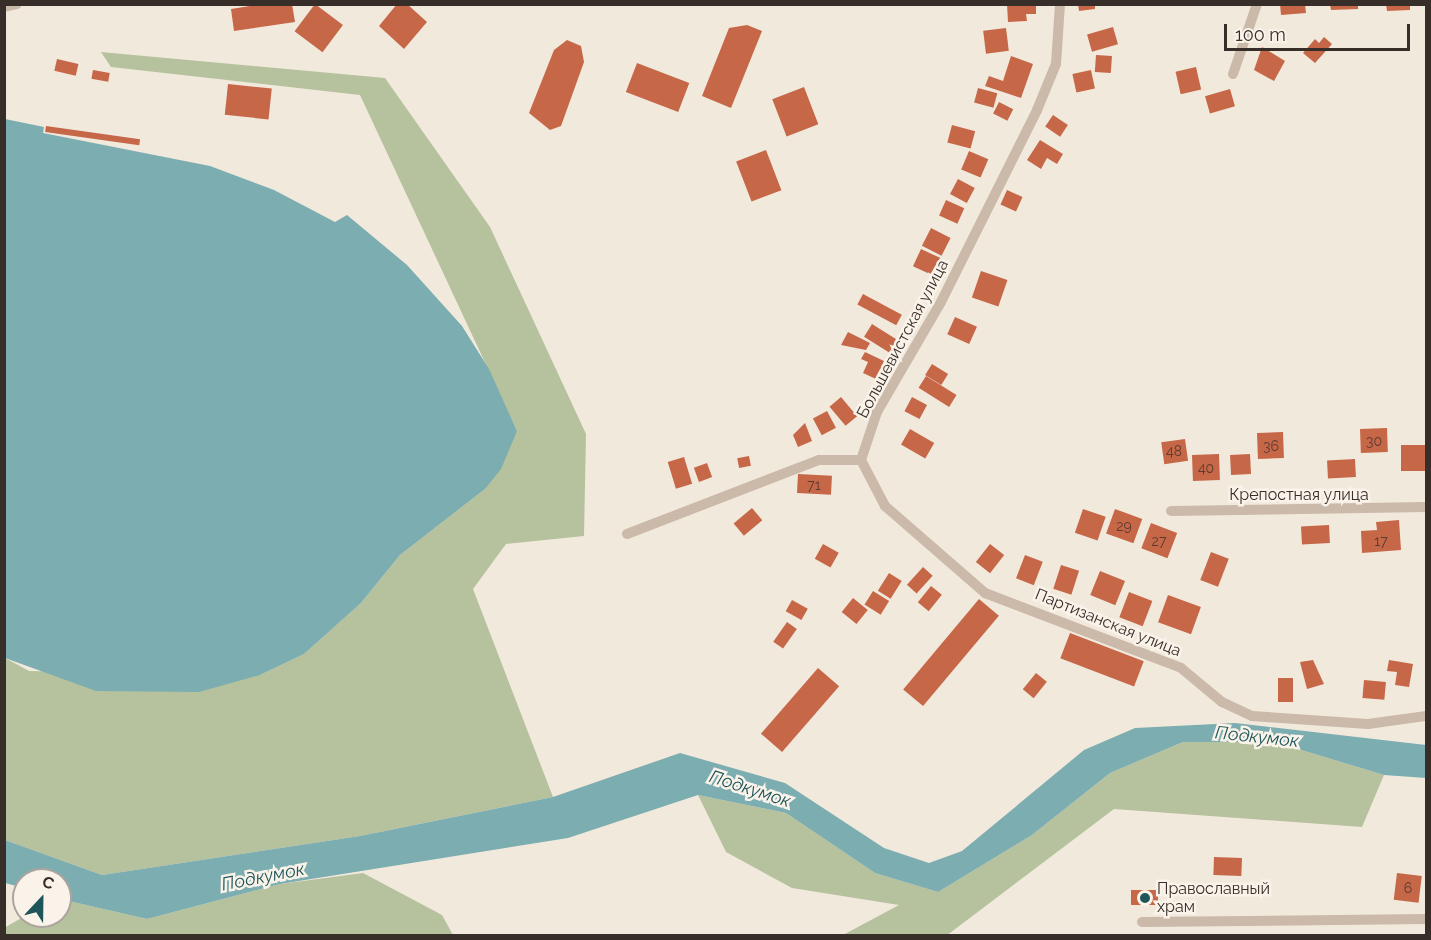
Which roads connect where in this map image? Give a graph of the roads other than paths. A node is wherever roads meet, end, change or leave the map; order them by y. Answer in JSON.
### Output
{"nodes":[{"id":1,"x":17,"y":4,"type":"edge"},
{"id":2,"x":1060,"y":4,"type":"edge"},
{"id":3,"x":1257,"y":4,"type":"edge"},
{"id":4,"x":4,"y":7,"type":"edge"},
{"id":5,"x":1233,"y":74,"type":"dead end"},
{"id":6,"x":861,"y":460,"type":"junction"},
{"id":7,"x":1426,"y":507,"type":"edge"},
{"id":8,"x":1171,"y":511,"type":"dead end"},
{"id":9,"x":627,"y":534,"type":"dead end"},
{"id":10,"x":1426,"y":716,"type":"edge"},
{"id":11,"x":1426,"y":919,"type":"edge"},
{"id":12,"x":1142,"y":922,"type":"dead end"}],
"edges":[{"from":1,"to":4,"type":"street"},
{"from":2,"to":6,"type":"street","name":"Большевистская улица"},
{"from":3,"to":5,"type":"street"},
{"from":6,"to":9,"type":"street"},
{"from":6,"to":10,"type":"street","name":"Партизанская улица"},
{"from":7,"to":8,"type":"street","name":"Крепостная улица"},
{"from":11,"to":12,"type":"street"}]}
